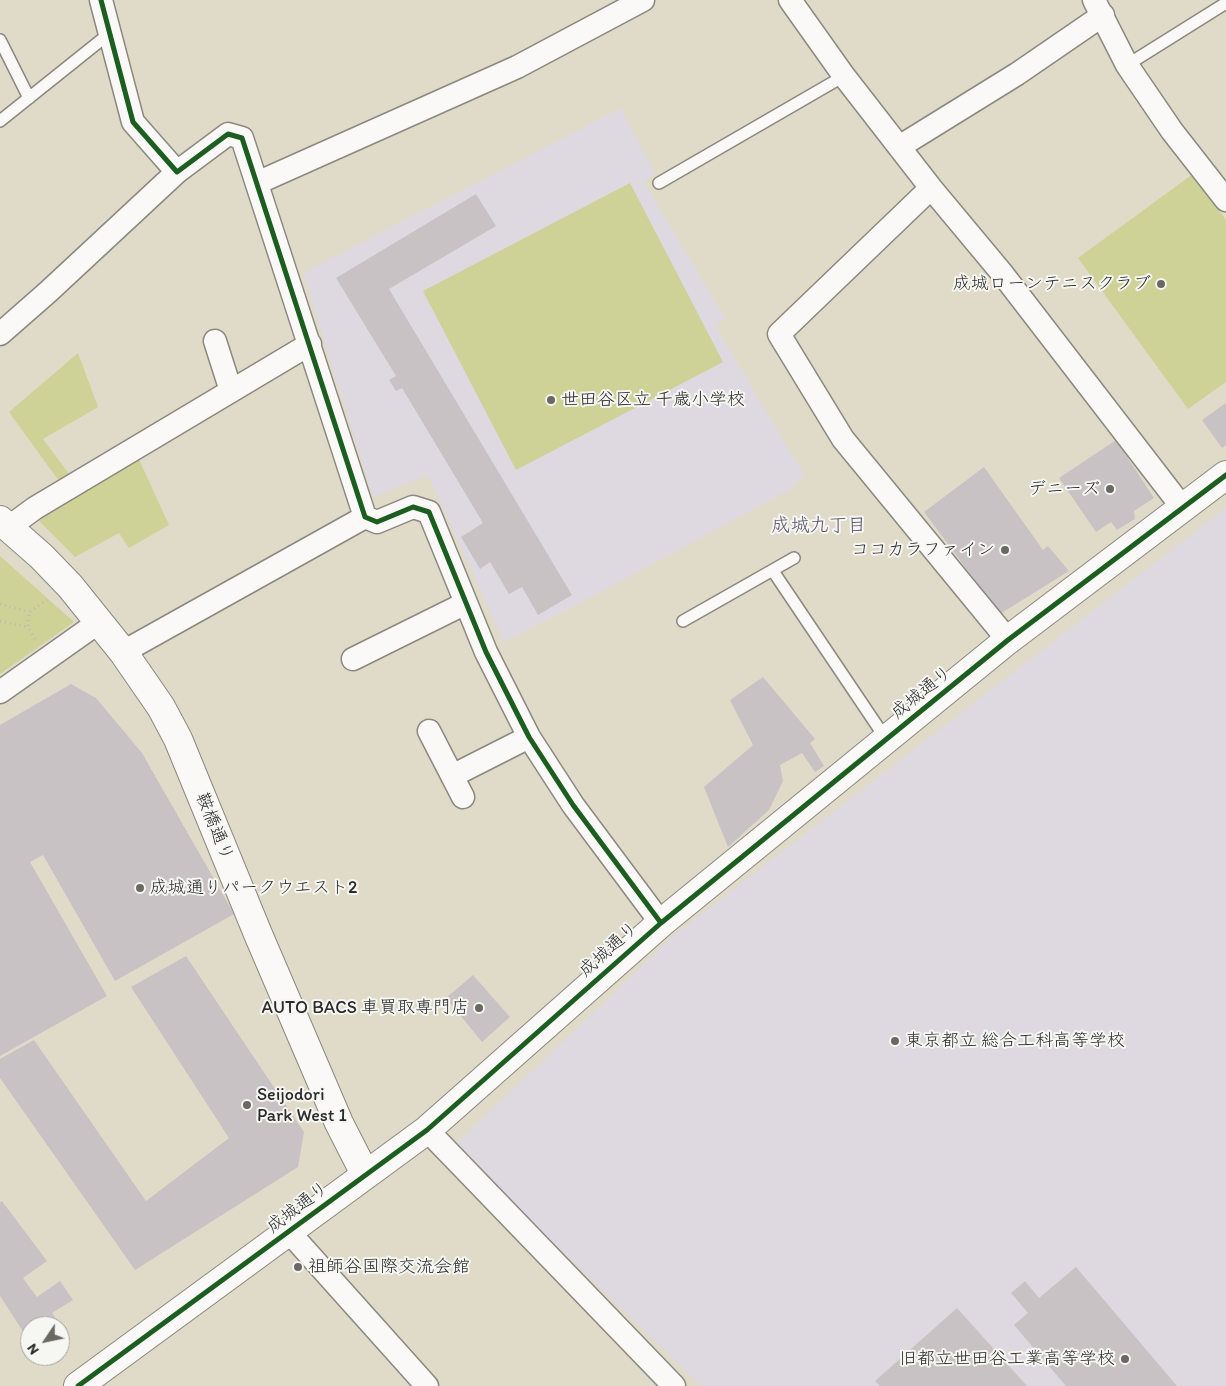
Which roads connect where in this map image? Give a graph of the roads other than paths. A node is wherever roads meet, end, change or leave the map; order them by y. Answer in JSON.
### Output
{"nodes":[{"id":1,"x":101,"y":0,"type":"edge"},
{"id":2,"x":643,"y":0,"type":"edge"},
{"id":3,"x":790,"y":0,"type":"edge"},
{"id":4,"x":1226,"y":3,"type":"edge"},
{"id":5,"x":1098,"y":8,"type":"edge"},
{"id":6,"x":110,"y":33,"type":"junction"},
{"id":7,"x":0,"y":40,"type":"edge"},
{"id":8,"x":1127,"y":65,"type":"junction"},
{"id":9,"x":844,"y":76,"type":"junction"},
{"id":10,"x":29,"y":98,"type":"junction"},
{"id":11,"x":0,"y":121,"type":"edge"},
{"id":12,"x":899,"y":147,"type":"junction"},
{"id":13,"x":176,"y":172,"type":"junction"},
{"id":14,"x":257,"y":183,"type":"junction"},
{"id":15,"x":659,"y":183,"type":"dead end"},
{"id":16,"x":931,"y":188,"type":"junction"},
{"id":17,"x":1226,"y":200,"type":"edge"},
{"id":18,"x":0,"y":334,"type":"edge"},
{"id":19,"x":215,"y":341,"type":"dead end"},
{"id":20,"x":310,"y":344,"type":"junction"},
{"id":21,"x":232,"y":391,"type":"junction"},
{"id":22,"x":1226,"y":475,"type":"edge"},
{"id":23,"x":1182,"y":507,"type":"junction"},
{"id":24,"x":365,"y":517,"type":"junction"},
{"id":25,"x":4,"y":524,"type":"edge"},
{"id":26,"x":794,"y":558,"type":"dead end"},
{"id":27,"x":772,"y":571,"type":"junction"},
{"id":28,"x":466,"y":603,"type":"junction"},
{"id":29,"x":683,"y":621,"type":"dead end"},
{"id":30,"x":99,"y":622,"type":"junction"},
{"id":31,"x":1008,"y":640,"type":"junction"},
{"id":32,"x":123,"y":652,"type":"junction"},
{"id":33,"x":353,"y":659,"type":"dead end"},
{"id":34,"x":0,"y":692,"type":"edge"},
{"id":35,"x":429,"y":731,"type":"dead end"},
{"id":36,"x":529,"y":737,"type":"junction"},
{"id":37,"x":886,"y":739,"type":"junction"},
{"id":38,"x":452,"y":776,"type":"junction"},
{"id":39,"x":463,"y":797,"type":"dead end"},
{"id":40,"x":661,"y":923,"type":"junction"},
{"id":41,"x":427,"y":1130,"type":"junction"},
{"id":42,"x":365,"y":1174,"type":"junction"},
{"id":43,"x":289,"y":1232,"type":"junction"},
{"id":44,"x":78,"y":1386,"type":"edge"},
{"id":45,"x":427,"y":1386,"type":"edge"},
{"id":46,"x":674,"y":1386,"type":"edge"}],
"edges":[{"from":1,"to":6,"type":"street"},
{"from":2,"to":14,"type":"street"},
{"from":3,"to":9,"type":"street"},
{"from":4,"to":8,"type":"lane"},
{"from":5,"to":8,"type":"street"},
{"from":5,"to":12,"type":"street"},
{"from":6,"to":10,"type":"lane"},
{"from":6,"to":13,"type":"street"},
{"from":7,"to":10,"type":"lane"},
{"from":8,"to":17,"type":"street"},
{"from":9,"to":12,"type":"street"},
{"from":9,"to":15,"type":"lane"},
{"from":10,"to":11,"type":"lane"},
{"from":12,"to":16,"type":"street"},
{"from":13,"to":14,"type":"street"},
{"from":13,"to":18,"type":"street"},
{"from":14,"to":20,"type":"street"},
{"from":16,"to":23,"type":"street"},
{"from":16,"to":31,"type":"street"},
{"from":19,"to":21,"type":"street"},
{"from":20,"to":21,"type":"street"},
{"from":20,"to":24,"type":"street"},
{"from":21,"to":25,"type":"street"},
{"from":22,"to":23,"type":"street","name":"成城通り"},
{"from":23,"to":31,"type":"street","name":"成城通り"},
{"from":24,"to":28,"type":"street"},
{"from":24,"to":32,"type":"street"},
{"from":25,"to":30,"type":"street","name":"鞍橋通り"},
{"from":26,"to":27,"type":"lane"},
{"from":27,"to":29,"type":"lane"},
{"from":27,"to":37,"type":"lane"},
{"from":28,"to":33,"type":"street"},
{"from":28,"to":36,"type":"street"},
{"from":30,"to":32,"type":"street","name":"鞍橋通り"},
{"from":30,"to":34,"type":"street"},
{"from":31,"to":37,"type":"street","name":"成城通り"},
{"from":32,"to":42,"type":"street","name":"鞍橋通り"},
{"from":35,"to":38,"type":"street"},
{"from":36,"to":38,"type":"street"},
{"from":36,"to":40,"type":"street"},
{"from":37,"to":40,"type":"street","name":"成城通り"},
{"from":38,"to":39,"type":"street"},
{"from":40,"to":41,"type":"street","name":"成城通り"},
{"from":41,"to":42,"type":"street","name":"成城通り"},
{"from":41,"to":46,"type":"street"},
{"from":42,"to":43,"type":"street","name":"成城通り"},
{"from":43,"to":44,"type":"street","name":"成城通り"},
{"from":43,"to":45,"type":"street"}]}
